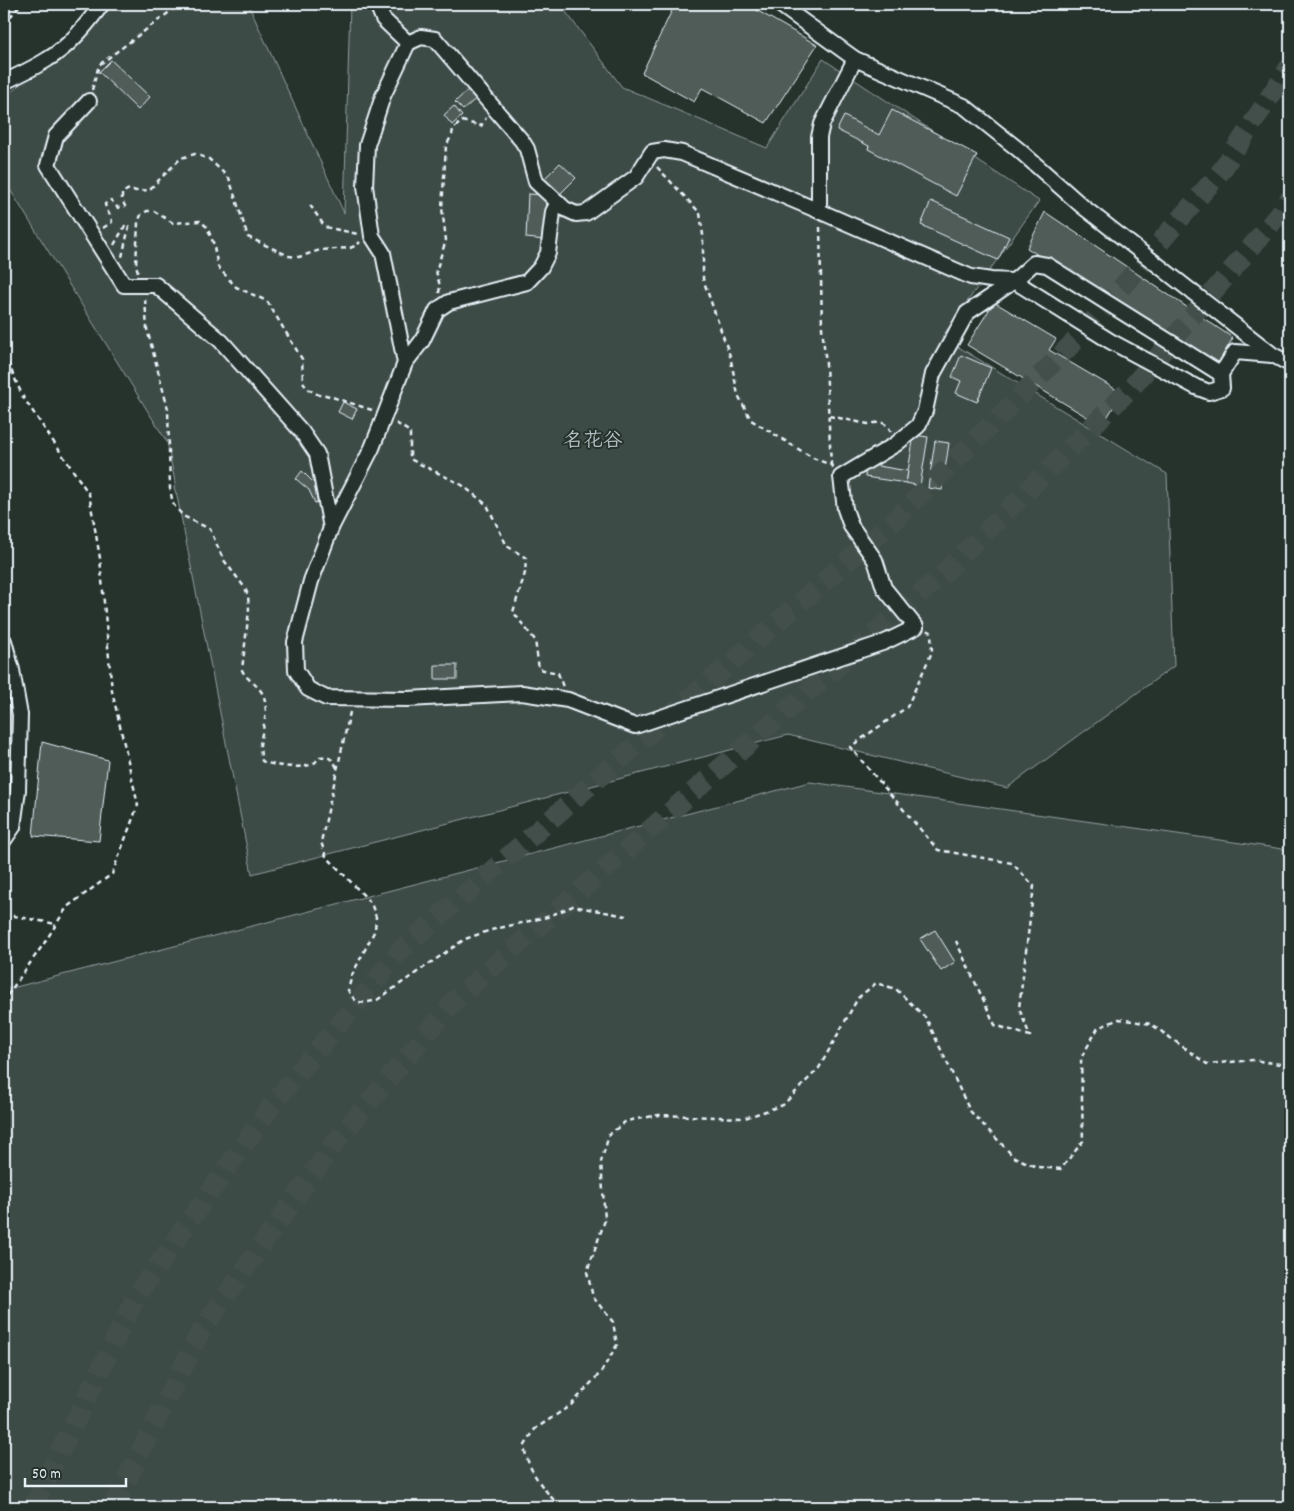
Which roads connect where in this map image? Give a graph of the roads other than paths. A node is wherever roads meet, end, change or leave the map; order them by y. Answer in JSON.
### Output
{"nodes":[{"id":1,"x":102,"y":4,"type":"edge"},
{"id":2,"x":377,"y":4,"type":"edge"},
{"id":3,"x":779,"y":4,"type":"edge"},
{"id":4,"x":408,"y":43,"type":"junction"},
{"id":5,"x":856,"y":59,"type":"junction"},
{"id":6,"x":4,"y":82,"type":"edge"},
{"id":7,"x":89,"y":101,"type":"road end"},
{"id":8,"x":558,"y":202,"type":"junction"},
{"id":9,"x":819,"y":211,"type":"junction"},
{"id":10,"x":1014,"y":281,"type":"junction"},
{"id":11,"x":1273,"y":355,"type":"junction"},
{"id":12,"x":405,"y":363,"type":"junction"},
{"id":13,"x":1290,"y":364,"type":"edge"},
{"id":14,"x":1220,"y":374,"type":"junction"},
{"id":15,"x":332,"y":528,"type":"junction"},
{"id":16,"x":4,"y":642,"type":"edge"},
{"id":17,"x":4,"y":840,"type":"edge"}],
"edges":[{"from":1,"to":6,"type":"street"},
{"from":2,"to":4,"type":"street"},
{"from":3,"to":5,"type":"street"},
{"from":4,"to":8,"type":"street"},
{"from":4,"to":12,"type":"street"},
{"from":5,"to":9,"type":"street"},
{"from":5,"to":11,"type":"street"},
{"from":7,"to":15,"type":"street"},
{"from":8,"to":9,"type":"street"},
{"from":8,"to":12,"type":"street"},
{"from":9,"to":10,"type":"street"},
{"from":10,"to":14,"type":"street"},
{"from":10,"to":14,"type":"street"},
{"from":10,"to":15,"type":"street"},
{"from":11,"to":13,"type":"street"},
{"from":11,"to":14,"type":"street"},
{"from":12,"to":15,"type":"street"},
{"from":16,"to":17,"type":"street"}]}
